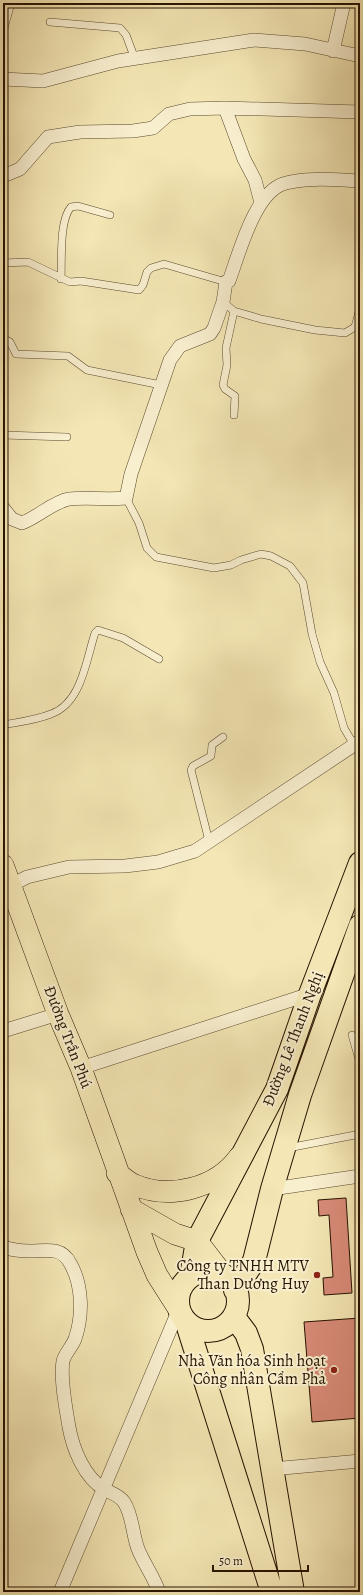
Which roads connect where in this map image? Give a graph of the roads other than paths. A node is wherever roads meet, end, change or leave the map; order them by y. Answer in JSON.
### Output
{"nodes":[{"id":1,"x":11,"y":3,"type":"edge"},
{"id":2,"x":344,"y":3,"type":"edge"},
{"id":3,"x":50,"y":22,"type":"dead end"},
{"id":4,"x":3,"y":32,"type":"edge"},
{"id":5,"x":333,"y":51,"type":"junction"},
{"id":6,"x":360,"y":56,"type":"edge"},
{"id":7,"x":135,"y":59,"type":"junction"},
{"id":8,"x":3,"y":79,"type":"edge"},
{"id":9,"x":225,"y":108,"type":"junction"},
{"id":10,"x":360,"y":112,"type":"edge"},
{"id":11,"x":3,"y":176,"type":"edge"},
{"id":12,"x":360,"y":180,"type":"edge"},
{"id":13,"x":261,"y":203,"type":"junction"},
{"id":14,"x":110,"y":215,"type":"dead end"},
{"id":15,"x":3,"y":263,"type":"edge"},
{"id":16,"x":61,"y":279,"type":"junction"},
{"id":17,"x":226,"y":282,"type":"junction"},
{"id":18,"x":223,"y":302,"type":"junction"},
{"id":19,"x":360,"y":308,"type":"edge"},
{"id":20,"x":234,"y":311,"type":"junction"},
{"id":21,"x":3,"y":338,"type":"edge"},
{"id":22,"x":161,"y":385,"type":"junction"},
{"id":23,"x":234,"y":415,"type":"dead end"},
{"id":24,"x":3,"y":435,"type":"edge"},
{"id":25,"x":68,"y":436,"type":"dead end"},
{"id":26,"x":126,"y":498,"type":"junction"},
{"id":27,"x":3,"y":508,"type":"edge"},
{"id":28,"x":159,"y":660,"type":"dead end"},
{"id":29,"x":3,"y":725,"type":"edge"},
{"id":30,"x":223,"y":736,"type":"dead end"},
{"id":31,"x":357,"y":743,"type":"edge"},
{"id":32,"x":210,"y":841,"type":"junction"},
{"id":33,"x":360,"y":863,"type":"edge"},
{"id":34,"x":3,"y":865,"type":"edge"},
{"id":35,"x":10,"y":886,"type":"junction"},
{"id":36,"x":360,"y":926,"type":"edge"},
{"id":37,"x":310,"y":994,"type":"junction"},
{"id":38,"x":58,"y":1014,"type":"junction"},
{"id":39,"x":3,"y":1031,"type":"edge"},
{"id":40,"x":352,"y":1035,"type":"dead end"},
{"id":41,"x":360,"y":1063,"type":"edge"},
{"id":42,"x":81,"y":1068,"type":"junction"},
{"id":43,"x":360,"y":1134,"type":"edge"},
{"id":44,"x":249,"y":1144,"type":"junction"},
{"id":45,"x":284,"y":1148,"type":"junction"},
{"id":46,"x":117,"y":1173,"type":"junction"},
{"id":47,"x":360,"y":1176,"type":"edge"},
{"id":48,"x":272,"y":1189,"type":"junction"},
{"id":49,"x":131,"y":1209,"type":"junction"},
{"id":50,"x":197,"y":1241,"type":"junction"},
{"id":51,"x":3,"y":1247,"type":"edge"},
{"id":52,"x":191,"y":1276,"type":"junction"},
{"id":53,"x":230,"y":1283,"type":"junction"},
{"id":54,"x":181,"y":1314,"type":"junction"},
{"id":55,"x":234,"y":1317,"type":"junction"},
{"id":56,"x":360,"y":1461,"type":"edge"},
{"id":57,"x":272,"y":1469,"type":"junction"},
{"id":58,"x":103,"y":1489,"type":"junction"},
{"id":59,"x":60,"y":1592,"type":"edge"},
{"id":60,"x":159,"y":1592,"type":"edge"},
{"id":61,"x":272,"y":1592,"type":"edge"},
{"id":62,"x":293,"y":1592,"type":"edge"}],
"edges":[{"from":1,"to":4,"type":"lane"},
{"from":2,"to":5,"type":"street"},
{"from":3,"to":7,"type":"lane"},
{"from":5,"to":6,"type":"street"},
{"from":5,"to":7,"type":"street"},
{"from":7,"to":8,"type":"street"},
{"from":9,"to":10,"type":"street"},
{"from":9,"to":11,"type":"street"},
{"from":9,"to":13,"type":"street"},
{"from":12,"to":13,"type":"street"},
{"from":13,"to":17,"type":"street"},
{"from":14,"to":16,"type":"lane"},
{"from":15,"to":16,"type":"lane"},
{"from":16,"to":17,"type":"lane"},
{"from":17,"to":18,"type":"street"},
{"from":18,"to":20,"type":"lane"},
{"from":18,"to":22,"type":"street"},
{"from":19,"to":20,"type":"lane"},
{"from":20,"to":23,"type":"lane"},
{"from":21,"to":22,"type":"lane"},
{"from":22,"to":26,"type":"street"},
{"from":24,"to":25,"type":"lane"},
{"from":26,"to":27,"type":"street"},
{"from":26,"to":31,"type":"lane"},
{"from":28,"to":29,"type":"lane"},
{"from":30,"to":32,"type":"lane"},
{"from":31,"to":32,"type":"street"},
{"from":32,"to":35,"type":"street"},
{"from":33,"to":37,"type":"highway","name":"Đường Lê Thanh Nghị"},
{"from":34,"to":35,"type":"main road","name":"Đường Trần Phú"},
{"from":35,"to":38,"type":"main road","name":"Đường Trần Phú"},
{"from":36,"to":45,"type":"highway","name":"Đường Lê Thanh Nghị"},
{"from":37,"to":42,"type":"street"},
{"from":37,"to":44,"type":"highway","name":"Đường Lê Thanh Nghị"},
{"from":38,"to":39,"type":"street"},
{"from":38,"to":42,"type":"main road","name":"Đường Trần Phú"},
{"from":40,"to":41,"type":"lane"},
{"from":42,"to":46,"type":"main road","name":"Đường Trần Phú"},
{"from":43,"to":45,"type":"lane"},
{"from":44,"to":46,"type":"main road"},
{"from":44,"to":50,"type":"highway","name":"Đường Lê Thanh Nghị"},
{"from":45,"to":48,"type":"highway","name":"Đường Lê Thanh Nghị"},
{"from":46,"to":49,"type":"main road","name":"Đường Trần Phú"},
{"from":47,"to":48,"type":"street"},
{"from":48,"to":53,"type":"highway","name":"Đường Lê Thanh Nghị"},
{"from":49,"to":50,"type":"main road"},
{"from":49,"to":54,"type":"main road","name":"Đường Trần Phú"},
{"from":50,"to":52,"type":"highway","name":"Đường Lê Thanh Nghị"},
{"from":50,"to":53,"type":"main road"},
{"from":51,"to":58,"type":"street"},
{"from":52,"to":53,"type":"highway"},
{"from":52,"to":54,"type":"highway"},
{"from":53,"to":55,"type":"highway"},
{"from":54,"to":55,"type":"highway"},
{"from":54,"to":58,"type":"street"},
{"from":54,"to":61,"type":"highway"},
{"from":55,"to":57,"type":"highway"},
{"from":56,"to":57,"type":"street"},
{"from":57,"to":62,"type":"highway"},
{"from":58,"to":59,"type":"street"},
{"from":58,"to":60,"type":"street"}]}
